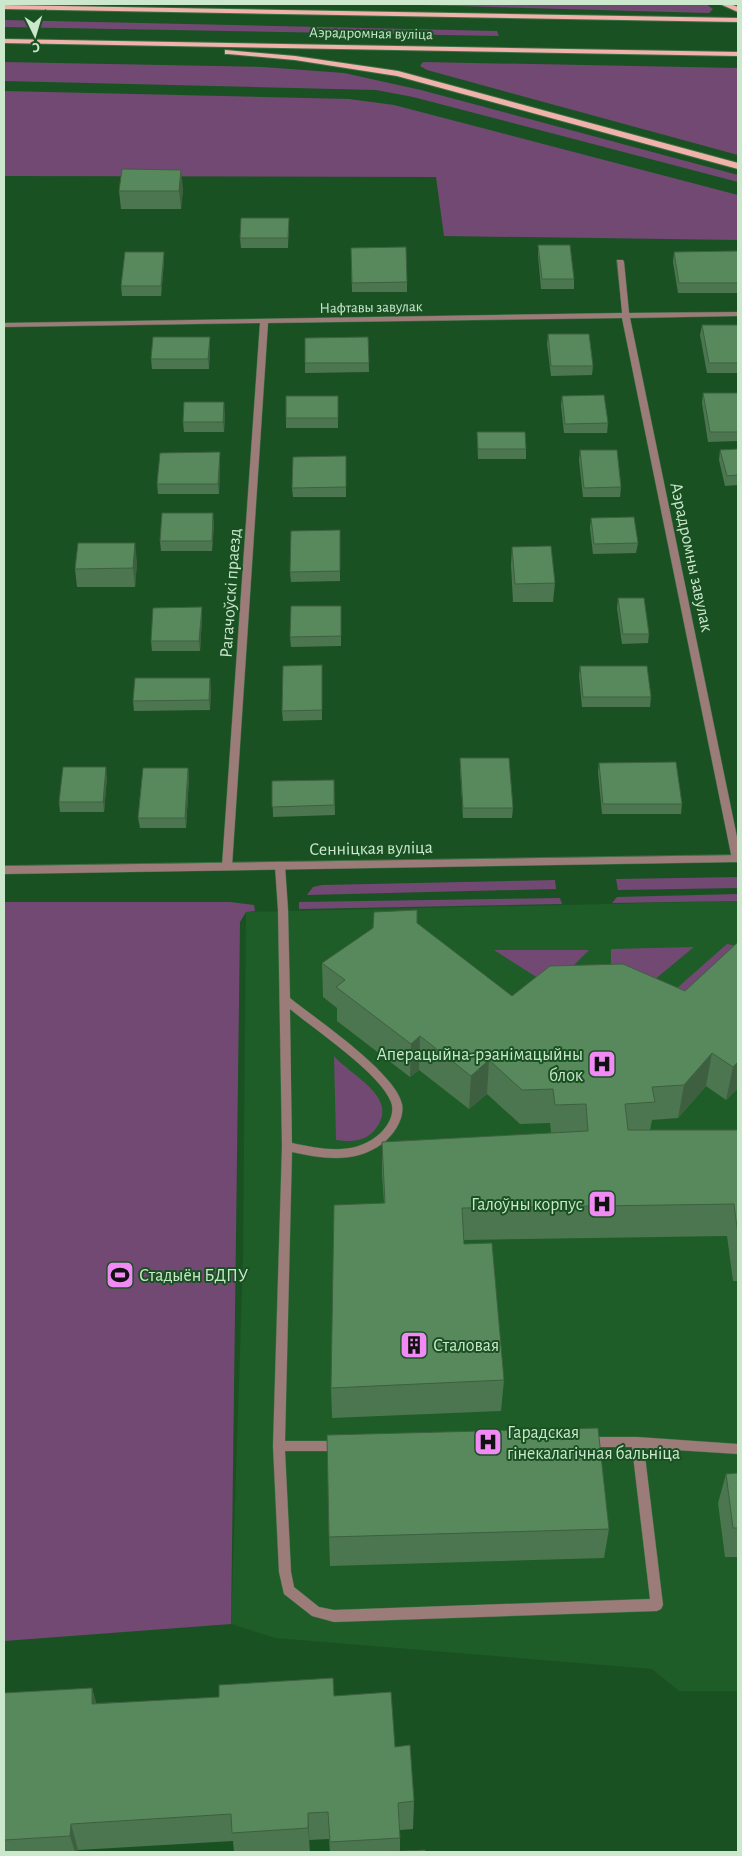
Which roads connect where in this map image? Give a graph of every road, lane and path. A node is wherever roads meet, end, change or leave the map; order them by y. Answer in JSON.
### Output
{"nodes":[{"id":1,"x":310,"y":4,"type":"edge"},
{"id":2,"x":724,"y":4,"type":"edge"},
{"id":3,"x":4,"y":7,"type":"edge"},
{"id":4,"x":738,"y":10,"type":"edge"},
{"id":5,"x":268,"y":11,"type":"junction"},
{"id":6,"x":738,"y":20,"type":"edge"},
{"id":7,"x":4,"y":41,"type":"edge"},
{"id":8,"x":136,"y":43,"type":"junction"},
{"id":9,"x":738,"y":54,"type":"edge"},
{"id":10,"x":738,"y":166,"type":"edge"},
{"id":11,"x":620,"y":262,"type":"dead end"},
{"id":12,"x":738,"y":314,"type":"edge"},
{"id":13,"x":626,"y":317,"type":"junction"},
{"id":14,"x":264,"y":322,"type":"junction"},
{"id":15,"x":4,"y":325,"type":"edge"},
{"id":16,"x":738,"y":858,"type":"edge"},
{"id":17,"x":227,"y":866,"type":"junction"},
{"id":18,"x":280,"y":866,"type":"junction"},
{"id":19,"x":4,"y":870,"type":"edge"},
{"id":20,"x":284,"y":999,"type":"junction"},
{"id":21,"x":287,"y":1146,"type":"junction"},
{"id":22,"x":637,"y":1442,"type":"junction"},
{"id":23,"x":578,"y":1443,"type":"edge"},
{"id":24,"x":349,"y":1445,"type":"edge"},
{"id":25,"x":280,"y":1446,"type":"junction"},
{"id":26,"x":738,"y":1449,"type":"edge"}],
"edges":[{"from":1,"to":5,"type":"main road"},
{"from":2,"to":4,"type":"main road"},
{"from":3,"to":5,"type":"main road","name":"Аэрадромная вуліца"},
{"from":5,"to":6,"type":"main road","name":"Аэрадромная вуліца"},
{"from":7,"to":8,"type":"main road","name":"Аэрадромная вуліца"},
{"from":8,"to":9,"type":"main road","name":"Аэрадромная вуліца"},
{"from":8,"to":10,"type":"main road"},
{"from":11,"to":13,"type":"street","name":"Аэрадромны завулак"},
{"from":12,"to":13,"type":"street","name":"Нафтавы завулак"},
{"from":13,"to":14,"type":"street","name":"Нафтавы завулак"},
{"from":13,"to":16,"type":"street","name":"Аэрадромны завулак"},
{"from":14,"to":15,"type":"street","name":"Нафтавы завулак"},
{"from":14,"to":17,"type":"street","name":"Рагачоўскі праезд"},
{"from":16,"to":18,"type":"street","name":"Сенніцкая вуліца"},
{"from":17,"to":18,"type":"street","name":"Сенніцкая вуліца"},
{"from":17,"to":19,"type":"street","name":"Сенніцкая вуліца"},
{"from":18,"to":20,"type":"street"},
{"from":20,"to":21,"type":"street"},
{"from":20,"to":21,"type":"street"},
{"from":21,"to":25,"type":"street"},
{"from":22,"to":23,"type":"street"},
{"from":22,"to":25,"type":"street"},
{"from":22,"to":26,"type":"street"},
{"from":24,"to":25,"type":"street"}]}
